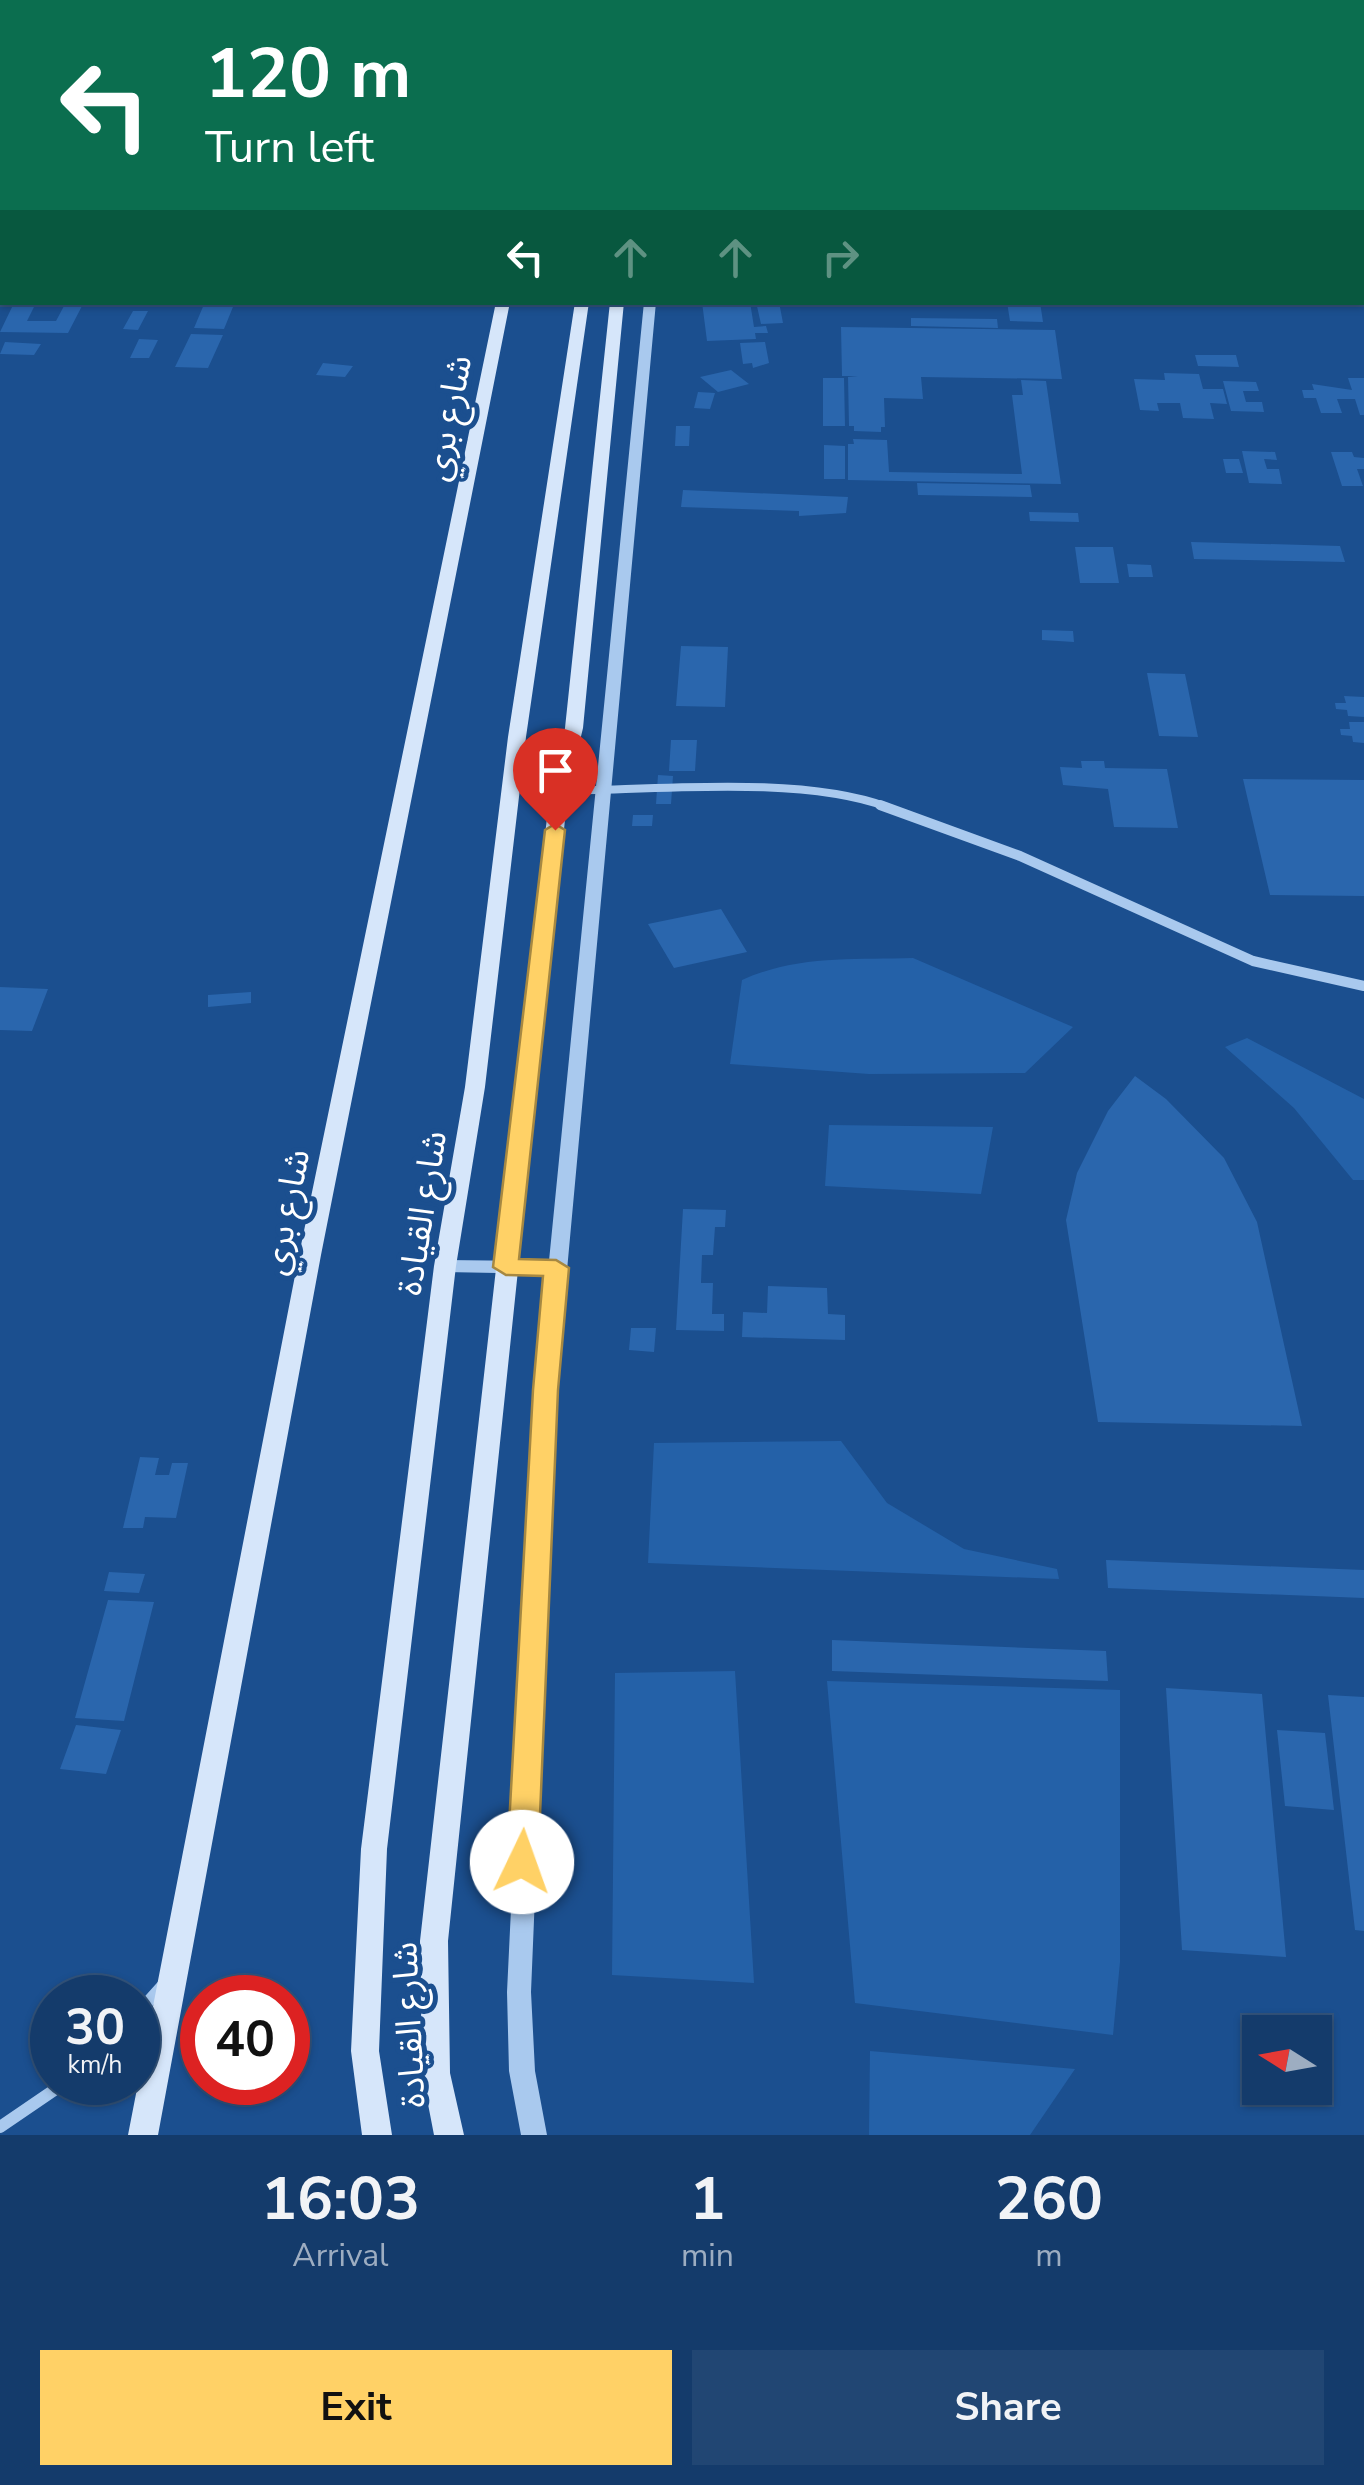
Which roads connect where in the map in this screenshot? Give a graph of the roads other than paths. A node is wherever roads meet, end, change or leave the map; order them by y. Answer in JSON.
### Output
{"nodes":[{"id":1,"x":502,"y":305,"type":"edge"},
{"id":2,"x":582,"y":305,"type":"edge"},
{"id":3,"x":617,"y":305,"type":"edge"},
{"id":4,"x":650,"y":305,"type":"edge"},
{"id":5,"x":601,"y":790,"type":"junction"},
{"id":6,"x":560,"y":791,"type":"junction"},
{"id":7,"x":1364,"y":986,"type":"edge"},
{"id":8,"x":445,"y":1266,"type":"junction"},
{"id":9,"x":506,"y":1267,"type":"junction"},
{"id":10,"x":556,"y":1268,"type":"junction"},
{"id":11,"x":176,"y":1970,"type":"junction"},
{"id":12,"x":160,"y":1988,"type":"edge"},
{"id":13,"x":32,"y":2105,"type":"edge"},
{"id":14,"x":0,"y":2127,"type":"edge"},
{"id":15,"x":143,"y":2135,"type":"edge"},
{"id":16,"x":377,"y":2135,"type":"edge"},
{"id":17,"x":449,"y":2135,"type":"edge"},
{"id":18,"x":534,"y":2135,"type":"edge"}],
"edges":[{"from":1,"to":11,"type":"main road","name":"شارع بري"},
{"from":2,"to":8,"type":"main road","name":"شارع القيادة"},
{"from":3,"to":6,"type":"main road","name":"شارع القيادة"},
{"from":4,"to":5,"type":"street"},
{"from":5,"to":6,"type":"street"},
{"from":5,"to":7,"type":"street"},
{"from":5,"to":10,"type":"street"},
{"from":6,"to":9,"type":"main road","name":"شارع القيادة"},
{"from":8,"to":9,"type":"street"},
{"from":8,"to":16,"type":"main road","name":"شارع القيادة"},
{"from":9,"to":10,"type":"street"},
{"from":9,"to":17,"type":"main road","name":"شارع القيادة"},
{"from":10,"to":18,"type":"street"},
{"from":11,"to":12,"type":"street"},
{"from":11,"to":15,"type":"main road","name":"شارع بري"},
{"from":13,"to":14,"type":"street"}]}
